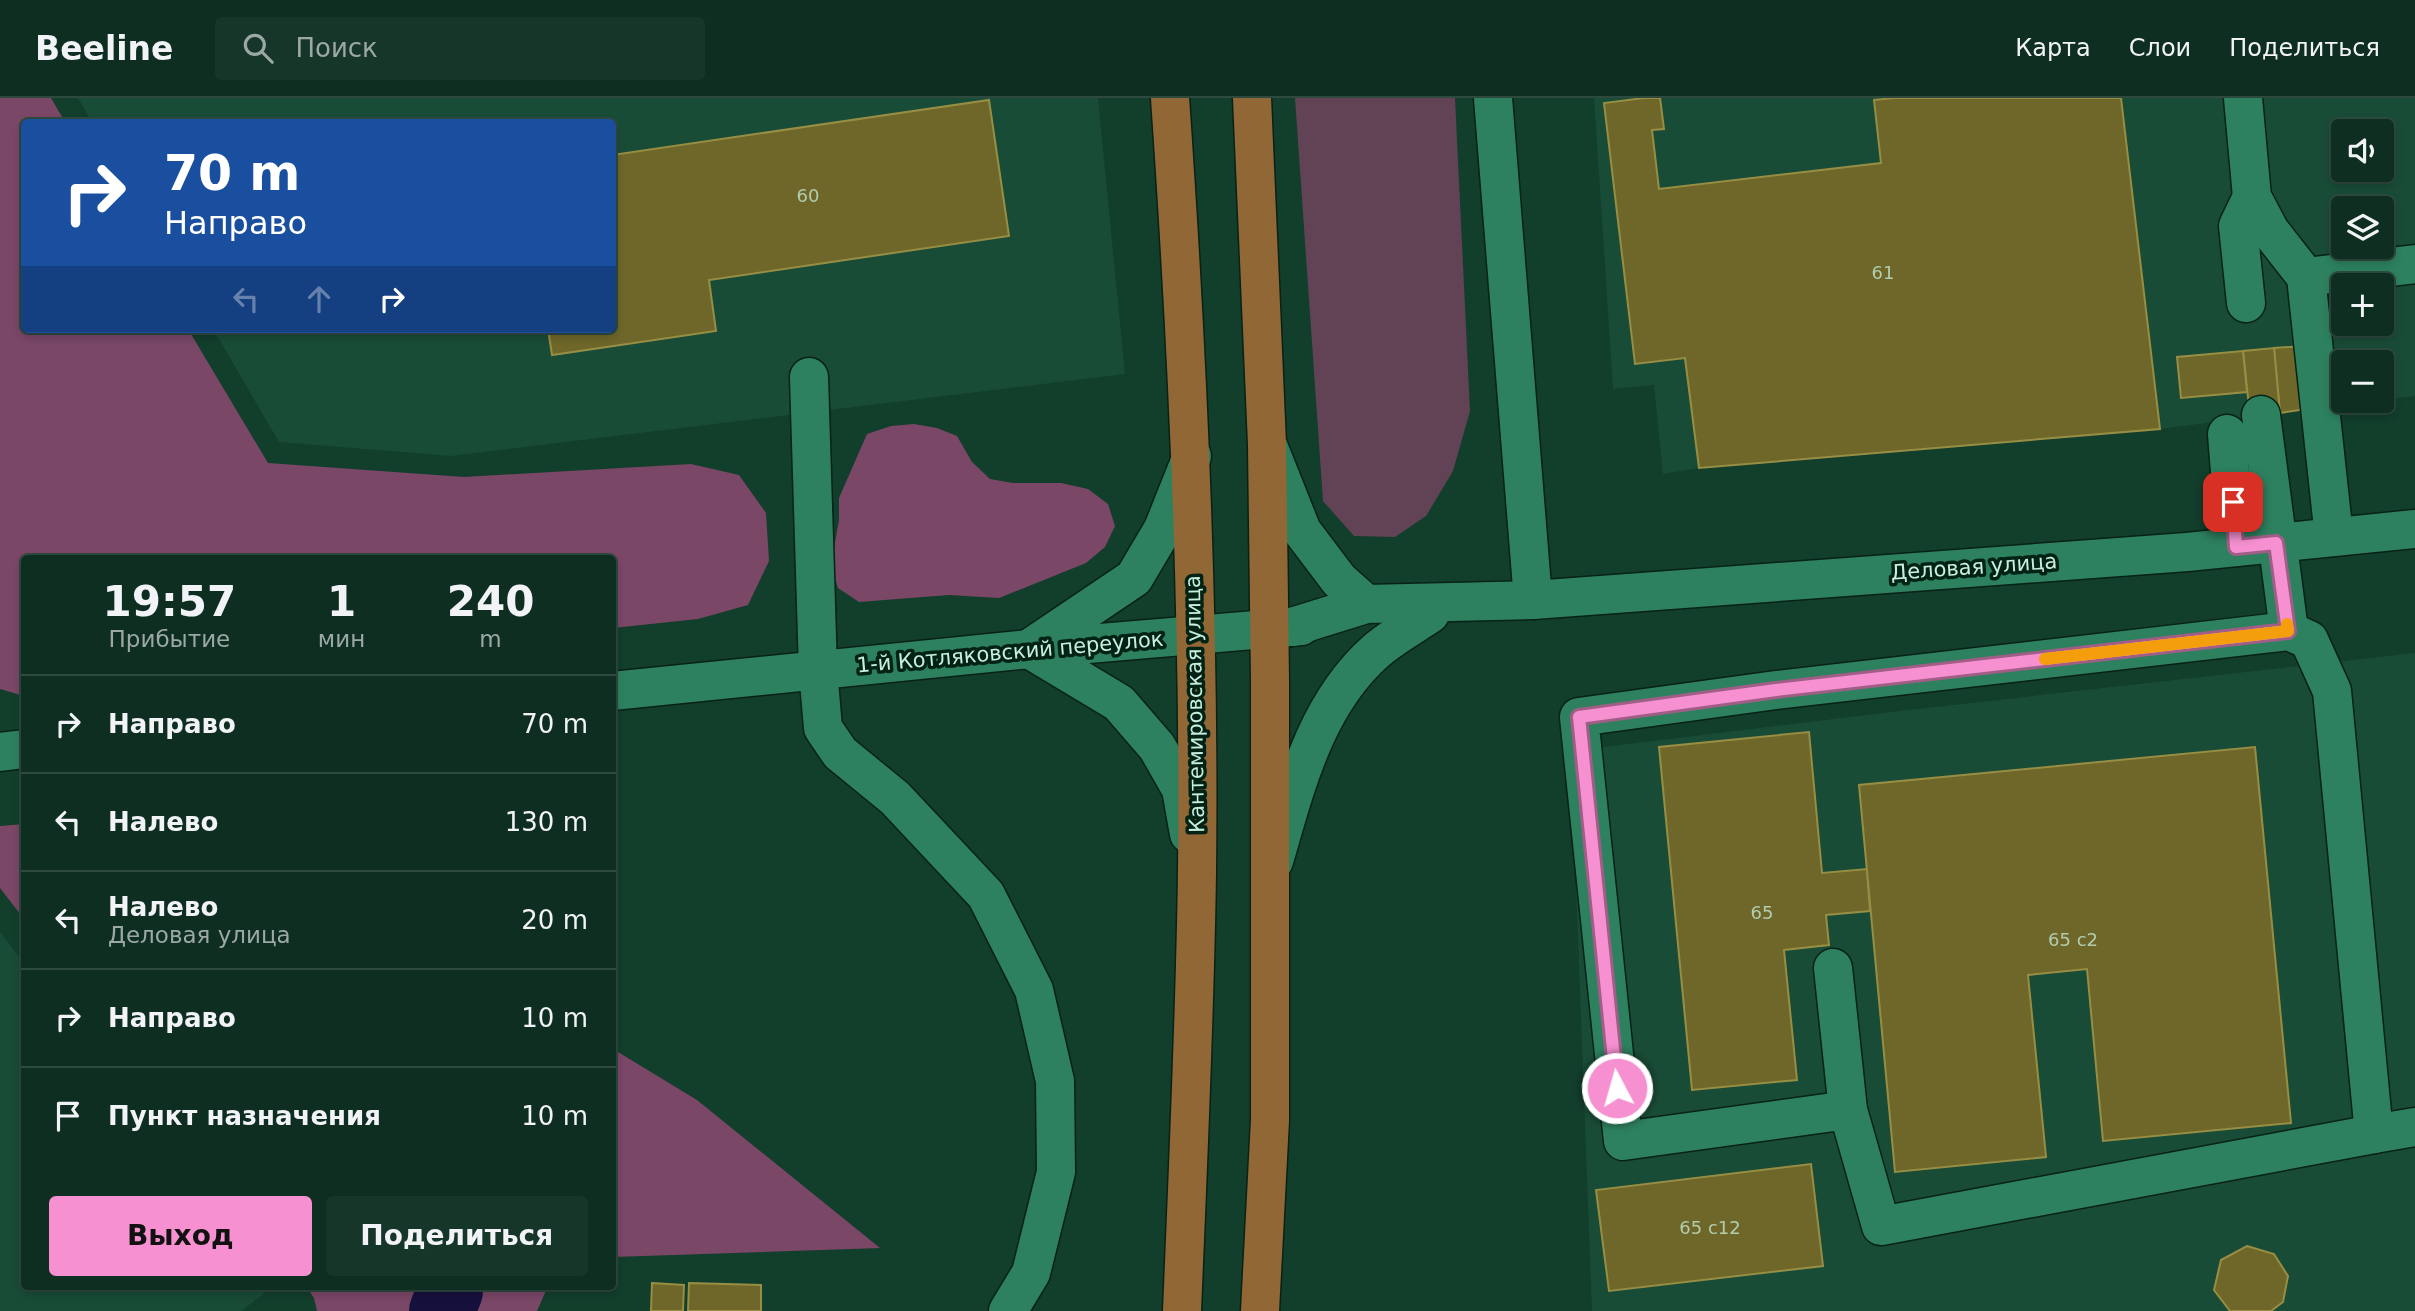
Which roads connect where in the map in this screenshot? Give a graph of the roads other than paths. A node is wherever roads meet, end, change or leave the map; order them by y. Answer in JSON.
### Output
{"nodes":[{"id":1,"x":1170,"y":98,"type":"edge"},
{"id":2,"x":1252,"y":98,"type":"edge"},
{"id":3,"x":1493,"y":98,"type":"edge"},
{"id":4,"x":2243,"y":98,"type":"edge"},
{"id":5,"x":2252,"y":197,"type":"junction"},
{"id":6,"x":2415,"y":264,"type":"edge"},
{"id":7,"x":2306,"y":277,"type":"junction"},
{"id":8,"x":2246,"y":303,"type":"dead end"},
{"id":9,"x":809,"y":377,"type":"dead end"},
{"id":10,"x":2261,"y":415,"type":"dead end"},
{"id":11,"x":2227,"y":434,"type":"dead end"},
{"id":12,"x":1267,"y":444,"type":"junction"},
{"id":13,"x":1192,"y":456,"type":"junction"},
{"id":14,"x":2415,"y":529,"type":"edge"},
{"id":15,"x":2334,"y":537,"type":"junction"},
{"id":16,"x":2276,"y":543,"type":"junction"},
{"id":17,"x":2236,"y":547,"type":"junction"},
{"id":18,"x":1533,"y":600,"type":"junction"},
{"id":19,"x":1366,"y":604,"type":"junction"},
{"id":20,"x":1430,"y":614,"type":"junction"},
{"id":21,"x":1281,"y":628,"type":"junction"},
{"id":22,"x":2288,"y":631,"type":"junction"},
{"id":23,"x":1196,"y":635,"type":"junction"},
{"id":24,"x":1029,"y":649,"type":"junction"},
{"id":25,"x":818,"y":670,"type":"junction"},
{"id":26,"x":616,"y":691,"type":"edge"},
{"id":27,"x":21,"y":749,"type":"edge"},
{"id":28,"x":0,"y":752,"type":"edge"},
{"id":29,"x":1197,"y":872,"type":"junction"},
{"id":30,"x":1270,"y":875,"type":"junction"},
{"id":31,"x":1833,"y":968,"type":"dead end"},
{"id":32,"x":1849,"y":1110,"type":"junction"},
{"id":33,"x":2415,"y":1127,"type":"edge"},
{"id":34,"x":2374,"y":1134,"type":"junction"},
{"id":35,"x":1008,"y":1311,"type":"edge"},
{"id":36,"x":1182,"y":1311,"type":"edge"},
{"id":37,"x":1260,"y":1311,"type":"edge"}],
"edges":[{"from":1,"to":13,"type":"main road","name":"Кантемировская улица"},
{"from":2,"to":12,"type":"main road"},
{"from":3,"to":18,"type":"street"},
{"from":4,"to":5,"type":"street"},
{"from":5,"to":7,"type":"street"},
{"from":5,"to":8,"type":"street"},
{"from":6,"to":7,"type":"street"},
{"from":7,"to":15,"type":"street"},
{"from":9,"to":25,"type":"street"},
{"from":10,"to":16,"type":"street"},
{"from":11,"to":17,"type":"street"},
{"from":12,"to":19,"type":"street"},
{"from":12,"to":21,"type":"main road"},
{"from":13,"to":23,"type":"main road","name":"Кантемировская улица"},
{"from":13,"to":24,"type":"street"},
{"from":14,"to":15,"type":"street","name":"Деловая улица"},
{"from":15,"to":16,"type":"street","name":"Деловая улица"},
{"from":16,"to":17,"type":"street","name":"Деловая улица"},
{"from":16,"to":22,"type":"street"},
{"from":17,"to":18,"type":"street","name":"Деловая улица"},
{"from":18,"to":19,"type":"street"},
{"from":18,"to":20,"type":"street","name":"1-й Котляковский переулок"},
{"from":19,"to":21,"type":"street"},
{"from":20,"to":21,"type":"street","name":"1-й Котляковский переулок"},
{"from":20,"to":30,"type":"street"},
{"from":21,"to":23,"type":"street","name":"1-й Котляковский переулок"},
{"from":21,"to":30,"type":"main road"},
{"from":22,"to":32,"type":"street"},
{"from":22,"to":34,"type":"street"},
{"from":23,"to":24,"type":"street","name":"1-й Котляковский переулок"},
{"from":23,"to":29,"type":"main road","name":"Кантемировская улица"},
{"from":24,"to":25,"type":"street","name":"1-й Котляковский переулок"},
{"from":24,"to":29,"type":"street"},
{"from":25,"to":26,"type":"street","name":"1-й Котляковский переулок"},
{"from":25,"to":35,"type":"street"},
{"from":27,"to":28,"type":"street"},
{"from":29,"to":36,"type":"main road","name":"Кантемировская улица"},
{"from":30,"to":37,"type":"main road"},
{"from":31,"to":32,"type":"street"},
{"from":32,"to":34,"type":"street"},
{"from":33,"to":34,"type":"street"}]}
